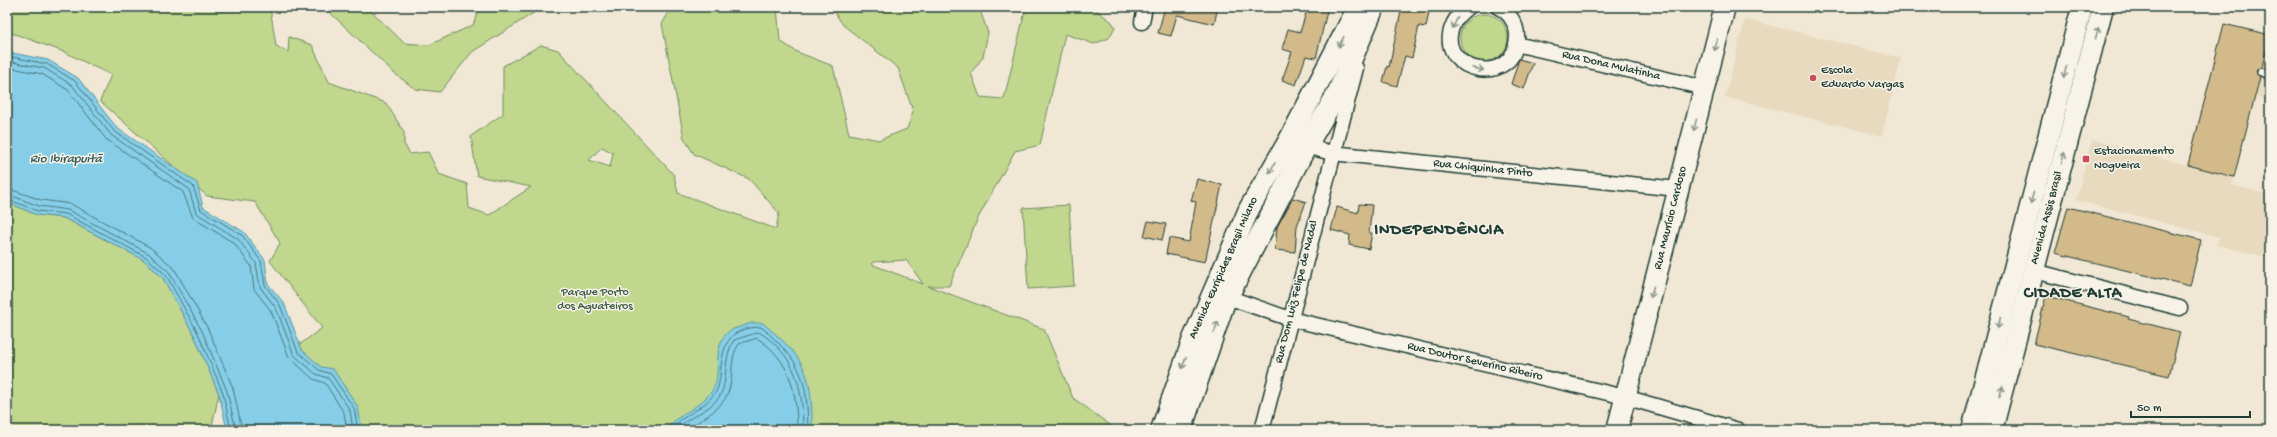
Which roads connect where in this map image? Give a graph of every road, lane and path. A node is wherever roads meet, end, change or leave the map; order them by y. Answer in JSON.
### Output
{"nodes":[{"id":1,"x":1146,"y":7,"type":"edge"},
{"id":2,"x":1469,"y":7,"type":"edge"},
{"id":3,"x":1498,"y":7,"type":"edge"},
{"id":4,"x":1725,"y":7,"type":"edge"},
{"id":5,"x":2082,"y":7,"type":"edge"},
{"id":6,"x":2103,"y":7,"type":"edge"},
{"id":7,"x":1368,"y":10,"type":"edge"},
{"id":8,"x":1142,"y":22,"type":"dead end"},
{"id":9,"x":1516,"y":44,"type":"junction"},
{"id":10,"x":2261,"y":72,"type":"dead end"},
{"id":11,"x":2270,"y":75,"type":"edge"},
{"id":12,"x":1320,"y":82,"type":"junction"},
{"id":13,"x":1705,"y":88,"type":"junction"},
{"id":14,"x":1337,"y":94,"type":"junction"},
{"id":15,"x":1297,"y":144,"type":"junction"},
{"id":16,"x":1332,"y":153,"type":"junction"},
{"id":17,"x":1678,"y":189,"type":"junction"},
{"id":18,"x":2034,"y":271,"type":"junction"},
{"id":19,"x":1220,"y":295,"type":"junction"},
{"id":20,"x":2180,"y":308,"type":"dead end"},
{"id":21,"x":1290,"y":319,"type":"junction"},
{"id":22,"x":1625,"y":397,"type":"junction"},
{"id":23,"x":1161,"y":430,"type":"edge"},
{"id":24,"x":1181,"y":430,"type":"edge"},
{"id":25,"x":1262,"y":430,"type":"edge"},
{"id":26,"x":1617,"y":430,"type":"edge"},
{"id":27,"x":1738,"y":430,"type":"edge"},
{"id":28,"x":1972,"y":430,"type":"edge"},
{"id":29,"x":1992,"y":430,"type":"edge"}],
"edges":[{"from":1,"to":8,"type":"street"},
{"from":2,"to":9,"type":"street","one_way":true},
{"from":3,"to":9,"type":"street"},
{"from":4,"to":13,"type":"main road","name":"Rua Maurício Cardoso","one_way":true},
{"from":5,"to":28,"type":"main road","name":"Avenida Assis Brasil","one_way":true},
{"from":18,"to":6,"type":"main road","name":"Avenida Assis Brasil","one_way":true},
{"from":7,"to":12,"type":"main road","name":"Avenida Euripides Brasil Milano","one_way":true},
{"from":7,"to":14,"type":"main road","name":"Avenida Euripides Brasil Milano"},
{"from":7,"to":16,"type":"street","name":"Rua Dom Luiz Felipe de Nadal"},
{"from":9,"to":13,"type":"street","name":"Rua Dona Mulatinha"},
{"from":10,"to":11,"type":"lane"},
{"from":12,"to":14,"type":"street"},
{"from":12,"to":15,"type":"main road","name":"Avenida Euripides Brasil Milano"},
{"from":13,"to":17,"type":"main road","name":"Rua Maurício Cardoso","one_way":true},
{"from":14,"to":15,"type":"main road","name":"Avenida Euripides Brasil Milano"},
{"from":14,"to":16,"type":"street","name":"Rua Dom Luiz Felipe de Nadal"},
{"from":15,"to":16,"type":"street","name":"Rua Chiquinha Pinto"},
{"from":15,"to":19,"type":"main road","name":"Avenida Euripides Brasil Milano"},
{"from":16,"to":17,"type":"street","name":"Rua Chiquinha Pinto"},
{"from":16,"to":21,"type":"street","name":"Rua Dom Luiz Felipe de Nadal"},
{"from":17,"to":22,"type":"main road","name":"Rua Maurício Cardoso","one_way":true},
{"from":18,"to":20,"type":"street"},
{"from":29,"to":18,"type":"main road","name":"Avenida Assis Brasil","one_way":true},
{"from":19,"to":21,"type":"street","name":"Rua Doutor Severino Ribeiro"},
{"from":19,"to":23,"type":"main road","name":"Avenida Euripides Brasil Milano","one_way":true},
{"from":24,"to":19,"type":"main road","name":"Avenida Euripides Brasil Milano","one_way":true},
{"from":21,"to":22,"type":"street","name":"Rua Doutor Severino Ribeiro"},
{"from":21,"to":25,"type":"street","name":"Rua Dom Luiz Felipe de Nadal"},
{"from":22,"to":26,"type":"main road","name":"Rua Maurício Cardoso"},
{"from":22,"to":27,"type":"street","name":"Rua Doutor Severino Ribeiro"}]}
